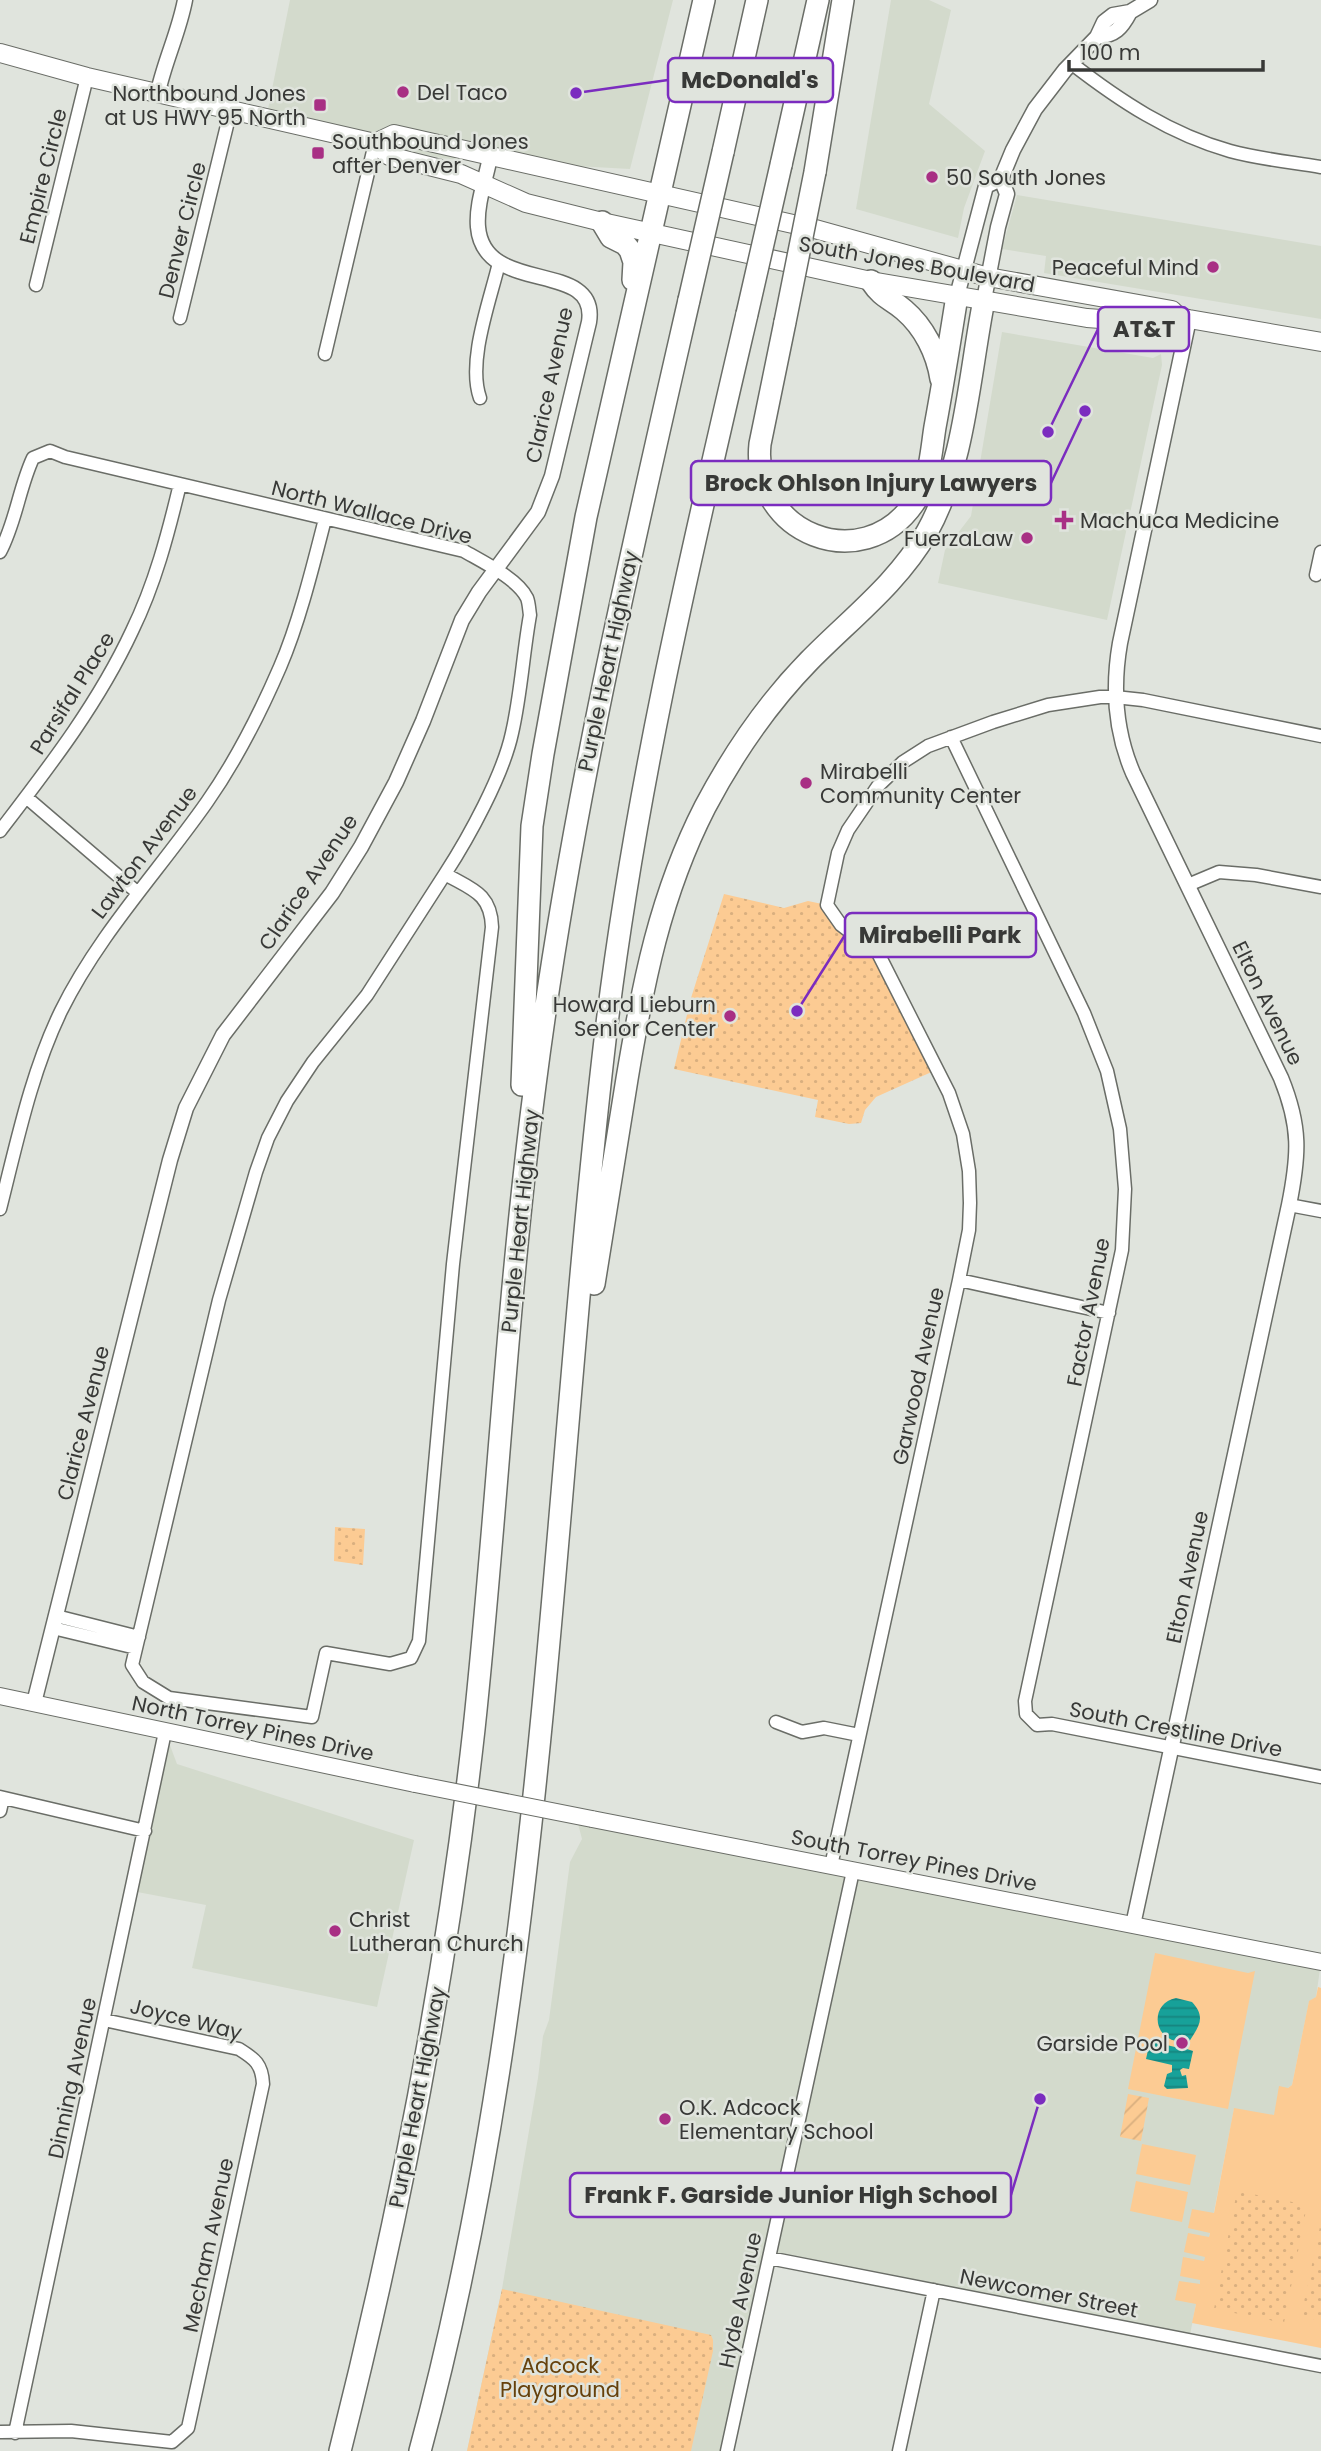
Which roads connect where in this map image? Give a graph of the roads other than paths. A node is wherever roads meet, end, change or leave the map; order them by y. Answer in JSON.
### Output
{"nodes":[{"id":1,"x":185,"y":0,"type":"edge"},
{"id":2,"x":704,"y":0,"type":"edge"},
{"id":3,"x":757,"y":0,"type":"edge"},
{"id":4,"x":818,"y":0,"type":"edge"},
{"id":5,"x":844,"y":0,"type":"edge"},
{"id":6,"x":1150,"y":0,"type":"edge"},
{"id":7,"x":0,"y":53,"type":"edge"},
{"id":8,"x":1071,"y":63,"type":"junction"},
{"id":9,"x":87,"y":77,"type":"junction"},
{"id":10,"x":158,"y":92,"type":"junction"},
{"id":11,"x":231,"y":109,"type":"junction"},
{"id":12,"x":375,"y":143,"type":"junction"},
{"id":13,"x":491,"y":157,"type":"junction"},
{"id":14,"x":1321,"y":167,"type":"edge"},
{"id":15,"x":1001,"y":179,"type":"junction"},
{"id":16,"x":485,"y":183,"type":"junction"},
{"id":17,"x":660,"y":193,"type":"junction"},
{"id":18,"x":602,"y":222,"type":"junction"},
{"id":19,"x":650,"y":233,"type":"junction"},
{"id":20,"x":499,"y":263,"type":"junction"},
{"id":21,"x":964,"y":270,"type":"junction"},
{"id":22,"x":988,"y":277,"type":"junction"},
{"id":23,"x":871,"y":281,"type":"junction"},
{"id":24,"x":36,"y":285,"type":"dead end"},
{"id":25,"x":637,"y":292,"type":"junction"},
{"id":26,"x":957,"y":296,"type":"junction"},
{"id":27,"x":984,"y":300,"type":"junction"},
{"id":28,"x":180,"y":318,"type":"dead end"},
{"id":29,"x":1184,"y":318,"type":"junction"},
{"id":30,"x":1321,"y":342,"type":"edge"},
{"id":31,"x":325,"y":354,"type":"dead end"},
{"id":32,"x":942,"y":391,"type":"junction"},
{"id":33,"x":480,"y":398,"type":"dead end"},
{"id":34,"x":180,"y":484,"type":"junction"},
{"id":35,"x":325,"y":519,"type":"junction"},
{"id":36,"x":0,"y":552,"type":"edge"},
{"id":37,"x":1321,"y":552,"type":"edge"},
{"id":38,"x":496,"y":570,"type":"junction"},
{"id":39,"x":1316,"y":575,"type":"dead end"},
{"id":40,"x":1115,"y":697,"type":"junction"},
{"id":41,"x":1321,"y":736,"type":"edge"},
{"id":42,"x":951,"y":737,"type":"junction"},
{"id":43,"x":26,"y":797,"type":"junction"},
{"id":44,"x":0,"y":831,"type":"edge"},
{"id":45,"x":445,"y":874,"type":"junction"},
{"id":46,"x":1188,"y":885,"type":"junction"},
{"id":47,"x":1321,"y":887,"type":"edge"},
{"id":48,"x":138,"y":893,"type":"junction"},
{"id":49,"x":1289,"y":1205,"type":"junction"},
{"id":50,"x":0,"y":1209,"type":"edge"},
{"id":51,"x":1321,"y":1211,"type":"edge"},
{"id":52,"x":516,"y":1248,"type":"junction"},
{"id":53,"x":959,"y":1280,"type":"junction"},
{"id":54,"x":1109,"y":1313,"type":"junction"},
{"id":55,"x":567,"y":1448,"type":"junction"},
{"id":56,"x":55,"y":1622,"type":"junction"},
{"id":57,"x":138,"y":1642,"type":"junction"},
{"id":58,"x":0,"y":1696,"type":"edge"},
{"id":59,"x":34,"y":1703,"type":"junction"},
{"id":60,"x":1026,"y":1714,"type":"joint"},
{"id":61,"x":776,"y":1722,"type":"dead end"},
{"id":62,"x":165,"y":1732,"type":"junction"},
{"id":63,"x":859,"y":1735,"type":"junction"},
{"id":64,"x":1170,"y":1748,"type":"junction"},
{"id":65,"x":1321,"y":1777,"type":"edge"},
{"id":66,"x":1,"y":1797,"type":"edge"},
{"id":67,"x":499,"y":1801,"type":"joint"},
{"id":68,"x":0,"y":1811,"type":"edge"},
{"id":69,"x":145,"y":1831,"type":"junction"},
{"id":70,"x":831,"y":1866,"type":"junction"},
{"id":71,"x":853,"y":1871,"type":"junction"},
{"id":72,"x":1133,"y":1926,"type":"junction"},
{"id":73,"x":1321,"y":1962,"type":"edge"},
{"id":74,"x":104,"y":2020,"type":"junction"},
{"id":75,"x":257,"y":2060,"type":"joint"},
{"id":76,"x":769,"y":2258,"type":"junction"},
{"id":77,"x":934,"y":2290,"type":"junction"},
{"id":78,"x":369,"y":2332,"type":"junction"},
{"id":79,"x":1321,"y":2366,"type":"edge"},
{"id":80,"x":440,"y":2379,"type":"junction"},
{"id":81,"x":0,"y":2432,"type":"edge"},
{"id":82,"x":15,"y":2433,"type":"junction"},
{"id":83,"x":337,"y":2451,"type":"edge"},
{"id":84,"x":351,"y":2451,"type":"edge"},
{"id":85,"x":419,"y":2451,"type":"edge"},
{"id":86,"x":426,"y":2451,"type":"edge"},
{"id":87,"x":727,"y":2451,"type":"edge"},
{"id":88,"x":899,"y":2451,"type":"edge"}],
"edges":[{"from":1,"to":10,"type":"street"},
{"from":2,"to":17,"type":"highway"},
{"from":3,"to":52,"type":"highway","name":"Purple Heart Highway","bridge":true},
{"from":4,"to":55,"type":"highway","bridge":true},
{"from":5,"to":32,"type":"highway","bridge":true},
{"from":6,"to":8,"type":"street"},
{"from":7,"to":9,"type":"main road"},
{"from":8,"to":14,"type":"street"},
{"from":8,"to":15,"type":"street"},
{"from":9,"to":10,"type":"main road"},
{"from":9,"to":24,"type":"street","name":"Empire Circle"},
{"from":10,"to":11,"type":"main road"},
{"from":11,"to":12,"type":"main road"},
{"from":11,"to":28,"type":"street","name":"Denver Circle"},
{"from":12,"to":13,"type":"main road","name":"South Jones Boulevard"},
{"from":12,"to":16,"type":"main road","name":"South Jones Boulevard"},
{"from":12,"to":31,"type":"street"},
{"from":13,"to":16,"type":"street"},
{"from":13,"to":17,"type":"main road","name":"South Jones Boulevard"},
{"from":15,"to":21,"type":"street"},
{"from":15,"to":22,"type":"street"},
{"from":16,"to":18,"type":"main road","name":"South Jones Boulevard"},
{"from":16,"to":20,"type":"street"},
{"from":17,"to":19,"type":"highway"},
{"from":17,"to":21,"type":"main road","name":"South Jones Boulevard"},
{"from":18,"to":19,"type":"main road","name":"South Jones Boulevard"},
{"from":18,"to":25,"type":"highway"},
{"from":19,"to":23,"type":"main road","name":"South Jones Boulevard"},
{"from":19,"to":25,"type":"highway"},
{"from":20,"to":33,"type":"street"},
{"from":20,"to":38,"type":"street","name":"Clarice Avenue"},
{"from":21,"to":22,"type":"main road","name":"South Jones Boulevard"},
{"from":21,"to":26,"type":"street"},
{"from":22,"to":27,"type":"street"},
{"from":22,"to":29,"type":"main road","name":"South Jones Boulevard"},
{"from":23,"to":26,"type":"main road","name":"South Jones Boulevard"},
{"from":23,"to":32,"type":"highway"},
{"from":25,"to":52,"type":"highway"},
{"from":26,"to":27,"type":"main road","name":"South Jones Boulevard"},
{"from":26,"to":32,"type":"highway"},
{"from":27,"to":29,"type":"main road","name":"South Jones Boulevard"},
{"from":27,"to":55,"type":"highway"},
{"from":29,"to":30,"type":"main road","name":"South Jones Boulevard"},
{"from":29,"to":40,"type":"street","name":"Elton Avenue"},
{"from":34,"to":35,"type":"street","name":"North Wallace Drive"},
{"from":34,"to":36,"type":"street","name":"North Wallace Drive"},
{"from":34,"to":43,"type":"street","name":"Parsifal Place"},
{"from":35,"to":38,"type":"street","name":"North Wallace Drive"},
{"from":35,"to":48,"type":"street","name":"Lawton Avenue"},
{"from":37,"to":39,"type":"street"},
{"from":38,"to":45,"type":"street","name":"North Wallace Drive"},
{"from":38,"to":56,"type":"street","name":"Clarice Avenue"},
{"from":40,"to":41,"type":"street"},
{"from":40,"to":42,"type":"street"},
{"from":40,"to":46,"type":"street","name":"Elton Avenue"},
{"from":42,"to":53,"type":"street","name":"Garwood Avenue"},
{"from":42,"to":54,"type":"street","name":"Factor Avenue"},
{"from":43,"to":44,"type":"street","name":"Parsifal Place"},
{"from":43,"to":48,"type":"street"},
{"from":45,"to":57,"type":"street","name":"North Wallace Drive"},
{"from":45,"to":57,"type":"street"},
{"from":46,"to":47,"type":"street"},
{"from":46,"to":49,"type":"street","name":"Elton Avenue"},
{"from":48,"to":50,"type":"street","name":"Lawton Avenue"},
{"from":49,"to":51,"type":"street"},
{"from":49,"to":64,"type":"street","name":"Elton Avenue"},
{"from":52,"to":78,"type":"highway","name":"Purple Heart Highway"},
{"from":53,"to":54,"type":"street"},
{"from":53,"to":63,"type":"street","name":"Garwood Avenue"},
{"from":54,"to":60,"type":"street","name":"Factor Avenue"},
{"from":55,"to":80,"type":"highway"},
{"from":56,"to":57,"type":"street"},
{"from":56,"to":59,"type":"street","name":"Clarice Avenue"},
{"from":58,"to":59,"type":"main road","name":"North Torrey Pines Drive"},
{"from":59,"to":62,"type":"main road","name":"North Torrey Pines Drive"},
{"from":60,"to":64,"type":"street","name":"South Crestline Drive"},
{"from":61,"to":63,"type":"street"},
{"from":62,"to":67,"type":"main road","name":"North Torrey Pines Drive","bridge":true},
{"from":62,"to":69,"type":"street","name":"Dinning Avenue"},
{"from":63,"to":70,"type":"street","name":"Garwood Avenue"},
{"from":64,"to":65,"type":"street","name":"South Crestline Drive"},
{"from":64,"to":72,"type":"street","name":"Elton Avenue"},
{"from":66,"to":68,"type":"street"},
{"from":66,"to":69,"type":"street"},
{"from":67,"to":70,"type":"main road","name":"South Torrey Pines Drive","bridge":true},
{"from":69,"to":74,"type":"street","name":"Dinning Avenue"},
{"from":70,"to":71,"type":"main road","name":"South Torrey Pines Drive"},
{"from":71,"to":72,"type":"main road","name":"South Torrey Pines Drive"},
{"from":71,"to":76,"type":"street","name":"Hyde Avenue"},
{"from":72,"to":73,"type":"main road","name":"South Torrey Pines Drive"},
{"from":74,"to":75,"type":"street","name":"Joyce Way"},
{"from":74,"to":82,"type":"street","name":"Dinning Avenue"},
{"from":75,"to":82,"type":"street","name":"Mecham Avenue"},
{"from":76,"to":77,"type":"street","name":"Newcomer Street"},
{"from":76,"to":87,"type":"street","name":"Hyde Avenue"},
{"from":77,"to":79,"type":"street","name":"Newcomer Street"},
{"from":77,"to":88,"type":"street"},
{"from":78,"to":83,"type":"highway","name":"Purple Heart Highway"},
{"from":78,"to":84,"type":"highway"},
{"from":80,"to":85,"type":"highway"},
{"from":80,"to":86,"type":"highway"},
{"from":81,"to":82,"type":"street"}]}
